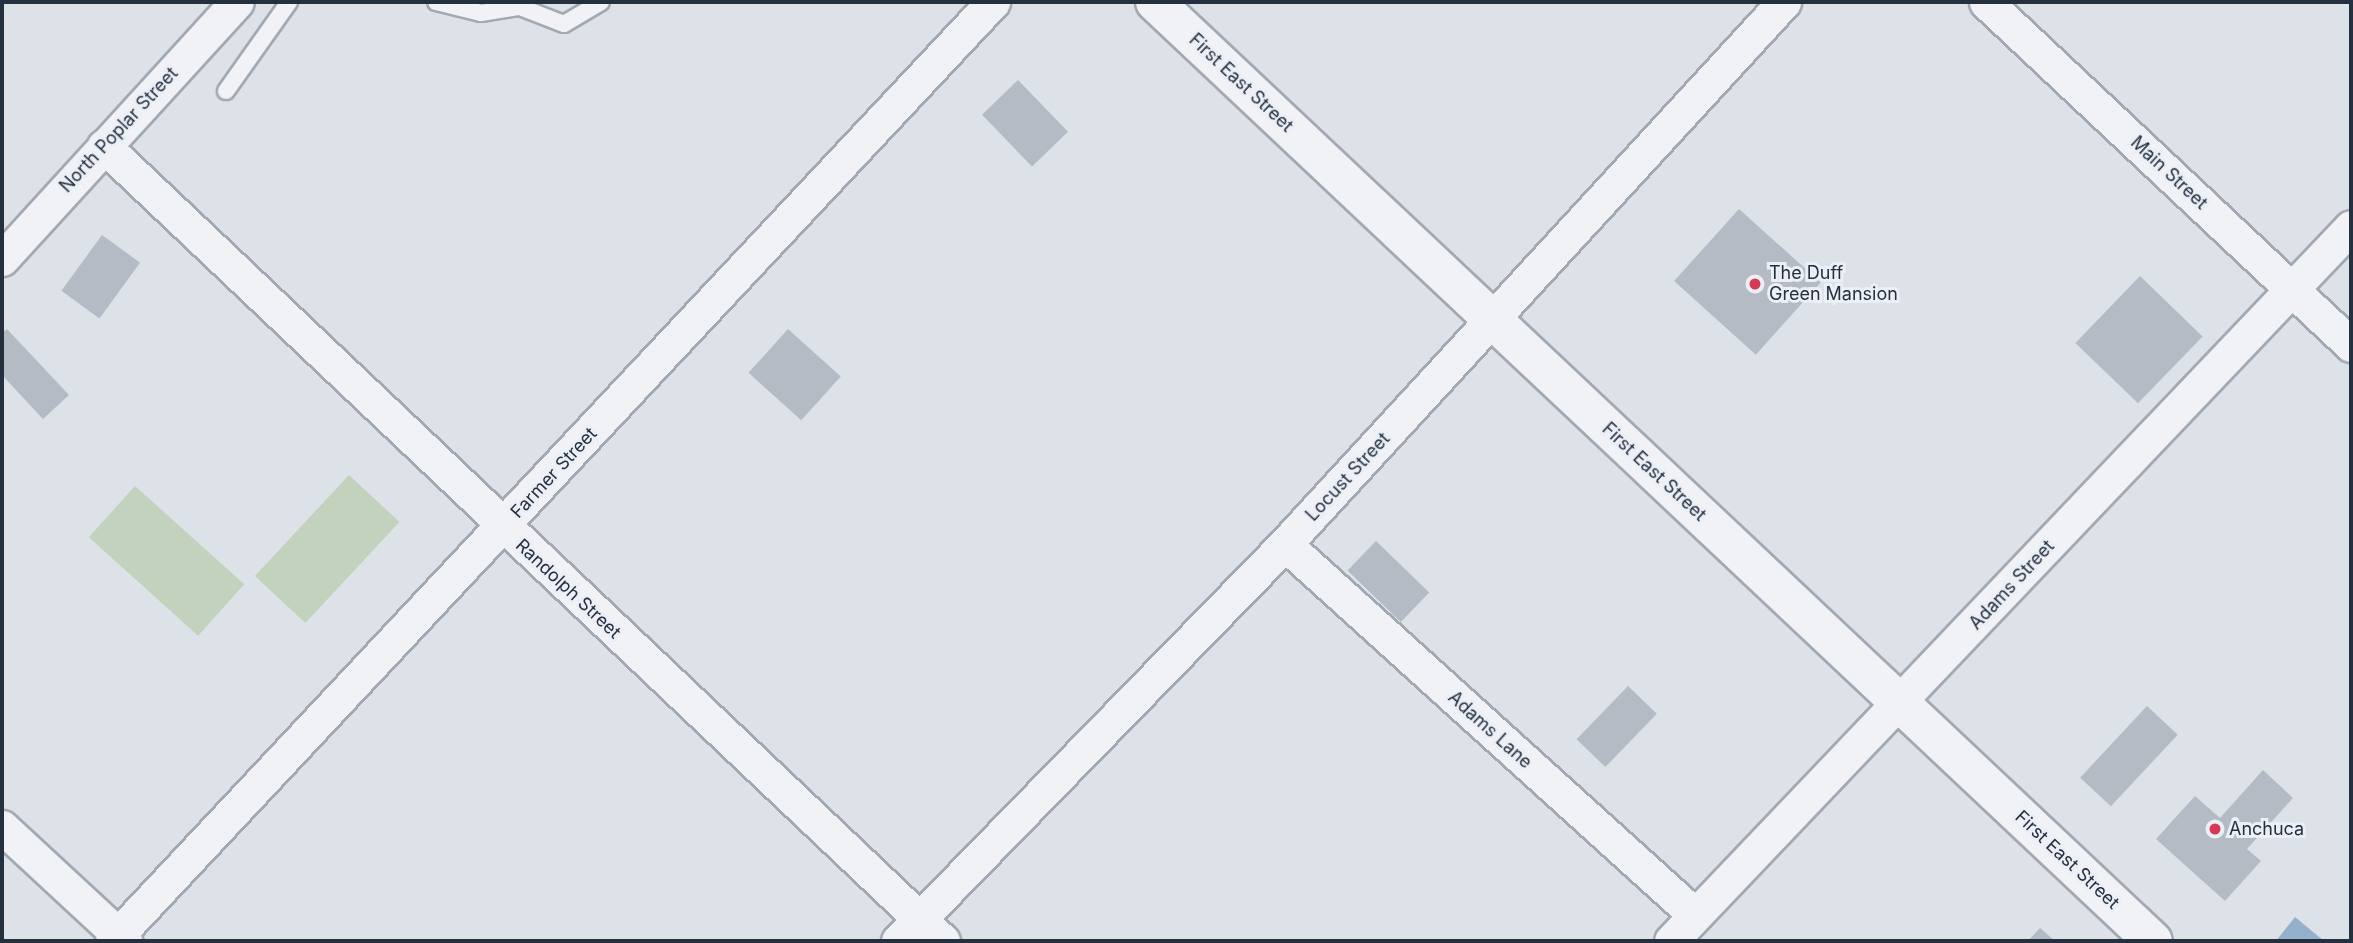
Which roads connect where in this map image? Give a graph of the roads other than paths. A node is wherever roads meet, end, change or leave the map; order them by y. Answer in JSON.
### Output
{"nodes":[{"id":1,"x":237,"y":2,"type":"edge"},
{"id":2,"x":289,"y":2,"type":"edge"},
{"id":3,"x":436,"y":2,"type":"edge"},
{"id":4,"x":601,"y":2,"type":"edge"},
{"id":5,"x":993,"y":2,"type":"edge"},
{"id":6,"x":1155,"y":2,"type":"edge"},
{"id":7,"x":1784,"y":2,"type":"edge"},
{"id":8,"x":1986,"y":2,"type":"edge"},
{"id":9,"x":226,"y":91,"type":"dead end"},
{"id":10,"x":104,"y":146,"type":"junction"},
{"id":11,"x":2351,"y":227,"type":"edge"},
{"id":12,"x":2,"y":259,"type":"edge"},
{"id":13,"x":2292,"y":289,"type":"junction"},
{"id":14,"x":1494,"y":321,"type":"junction"},
{"id":15,"x":2351,"y":345,"type":"edge"},
{"id":16,"x":503,"y":528,"type":"junction"},
{"id":17,"x":1285,"y":544,"type":"junction"},
{"id":18,"x":1900,"y":704,"type":"junction"},
{"id":19,"x":2,"y":827,"type":"edge"},
{"id":20,"x":1695,"y":915,"type":"junction"},
{"id":21,"x":920,"y":934,"type":"edge"},
{"id":22,"x":118,"y":939,"type":"edge"},
{"id":23,"x":1671,"y":941,"type":"edge"},
{"id":24,"x":2153,"y":941,"type":"edge"}],
"edges":[{"from":1,"to":10,"type":"street","name":"North Poplar Street"},
{"from":2,"to":9,"type":"lane"},
{"from":3,"to":4,"type":"lane"},
{"from":5,"to":16,"type":"street","name":"Farmer Street"},
{"from":6,"to":14,"type":"street","name":"First East Street"},
{"from":7,"to":14,"type":"street","name":"Locust Street"},
{"from":8,"to":13,"type":"street","name":"Main Street"},
{"from":10,"to":12,"type":"street","name":"North Poplar Street"},
{"from":10,"to":16,"type":"street","name":"Randolph Street"},
{"from":11,"to":13,"type":"street","name":"Adams Street"},
{"from":13,"to":15,"type":"street","name":"Main Street"},
{"from":13,"to":18,"type":"street","name":"Adams Street"},
{"from":14,"to":17,"type":"street","name":"Locust Street"},
{"from":14,"to":18,"type":"street","name":"First East Street"},
{"from":16,"to":21,"type":"street","name":"Randolph Street"},
{"from":16,"to":22,"type":"street","name":"Farmer Street"},
{"from":17,"to":20,"type":"street","name":"Adams Lane"},
{"from":17,"to":21,"type":"street","name":"Locust Street"},
{"from":18,"to":20,"type":"street","name":"Adams Street"},
{"from":18,"to":24,"type":"street","name":"First East Street"},
{"from":19,"to":22,"type":"street"},
{"from":20,"to":23,"type":"street","name":"Adams Street"}]}
